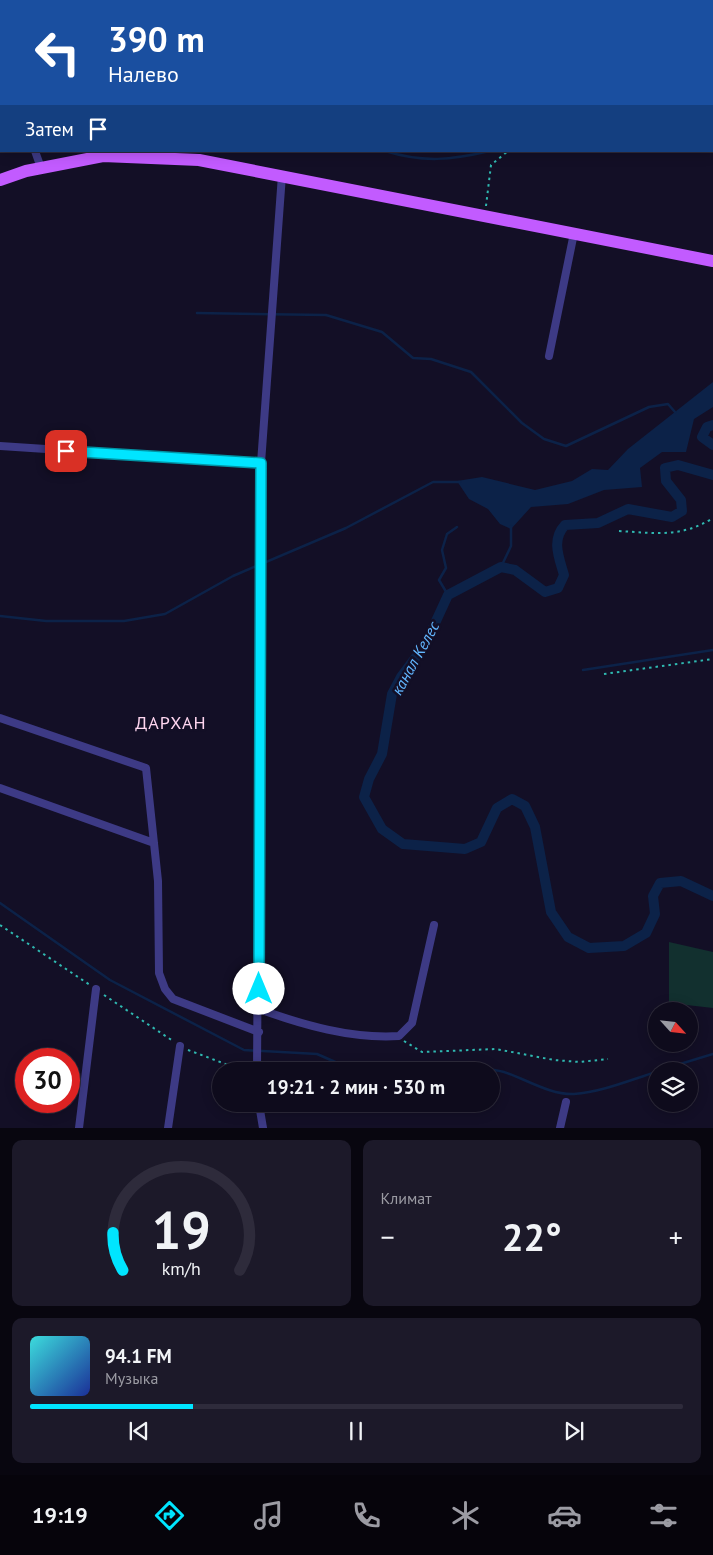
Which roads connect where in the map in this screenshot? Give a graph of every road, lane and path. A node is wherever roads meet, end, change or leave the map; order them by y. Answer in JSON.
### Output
{"nodes":[{"id":1,"x":35,"y":152,"type":"edge"},
{"id":2,"x":507,"y":152,"type":"edge"},
{"id":3,"x":41,"y":168,"type":"junction"},
{"id":4,"x":282,"y":175,"type":"junction"},
{"id":5,"x":0,"y":180,"type":"edge"},
{"id":6,"x":485,"y":215,"type":"junction"},
{"id":7,"x":574,"y":233,"type":"junction"},
{"id":8,"x":713,"y":261,"type":"edge"},
{"id":9,"x":550,"y":356,"type":"dead end"},
{"id":10,"x":0,"y":446,"type":"edge"},
{"id":11,"x":261,"y":463,"type":"junction"},
{"id":12,"x":713,"y":518,"type":"edge"},
{"id":13,"x":619,"y":531,"type":"dead end"},
{"id":14,"x":713,"y":659,"type":"edge"},
{"id":15,"x":604,"y":674,"type":"dead end"},
{"id":16,"x":0,"y":718,"type":"edge"},
{"id":17,"x":0,"y":788,"type":"edge"},
{"id":18,"x":154,"y":843,"type":"junction"},
{"id":19,"x":0,"y":925,"type":"edge"},
{"id":20,"x":434,"y":925,"type":"dead end"},
{"id":21,"x":96,"y":989,"type":"junction"},
{"id":22,"x":259,"y":1008,"type":"junction"},
{"id":23,"x":258,"y":1032,"type":"junction"},
{"id":24,"x":399,"y":1036,"type":"junction"},
{"id":25,"x":180,"y":1046,"type":"junction"},
{"id":26,"x":608,"y":1059,"type":"dead end"},
{"id":27,"x":218,"y":1062,"type":"edge"},
{"id":28,"x":257,"y":1062,"type":"edge"},
{"id":29,"x":566,"y":1102,"type":"dead end"},
{"id":30,"x":260,"y":1112,"type":"edge"},
{"id":31,"x":79,"y":1128,"type":"edge"},
{"id":32,"x":168,"y":1128,"type":"edge"},
{"id":33,"x":262,"y":1128,"type":"edge"},
{"id":34,"x":560,"y":1128,"type":"edge"}],
"edges":[{"from":1,"to":3,"type":"street"},
{"from":2,"to":6,"type":"path"},
{"from":3,"to":4,"type":"main road"},
{"from":3,"to":5,"type":"main road"},
{"from":4,"to":6,"type":"main road"},
{"from":4,"to":11,"type":"street"},
{"from":6,"to":7,"type":"main road"},
{"from":7,"to":8,"type":"main road"},
{"from":7,"to":9,"type":"street"},
{"from":10,"to":11,"type":"street"},
{"from":11,"to":22,"type":"street"},
{"from":12,"to":13,"type":"path"},
{"from":14,"to":15,"type":"path"},
{"from":16,"to":18,"type":"street"},
{"from":17,"to":18,"type":"street"},
{"from":18,"to":23,"type":"street"},
{"from":19,"to":21,"type":"path"},
{"from":20,"to":24,"type":"street"},
{"from":21,"to":25,"type":"path"},
{"from":21,"to":31,"type":"street"},
{"from":22,"to":23,"type":"street"},
{"from":22,"to":24,"type":"street"},
{"from":23,"to":28,"type":"street"},
{"from":24,"to":26,"type":"path"},
{"from":25,"to":27,"type":"path"},
{"from":25,"to":32,"type":"street"},
{"from":29,"to":34,"type":"street"},
{"from":30,"to":33,"type":"street"}]}
